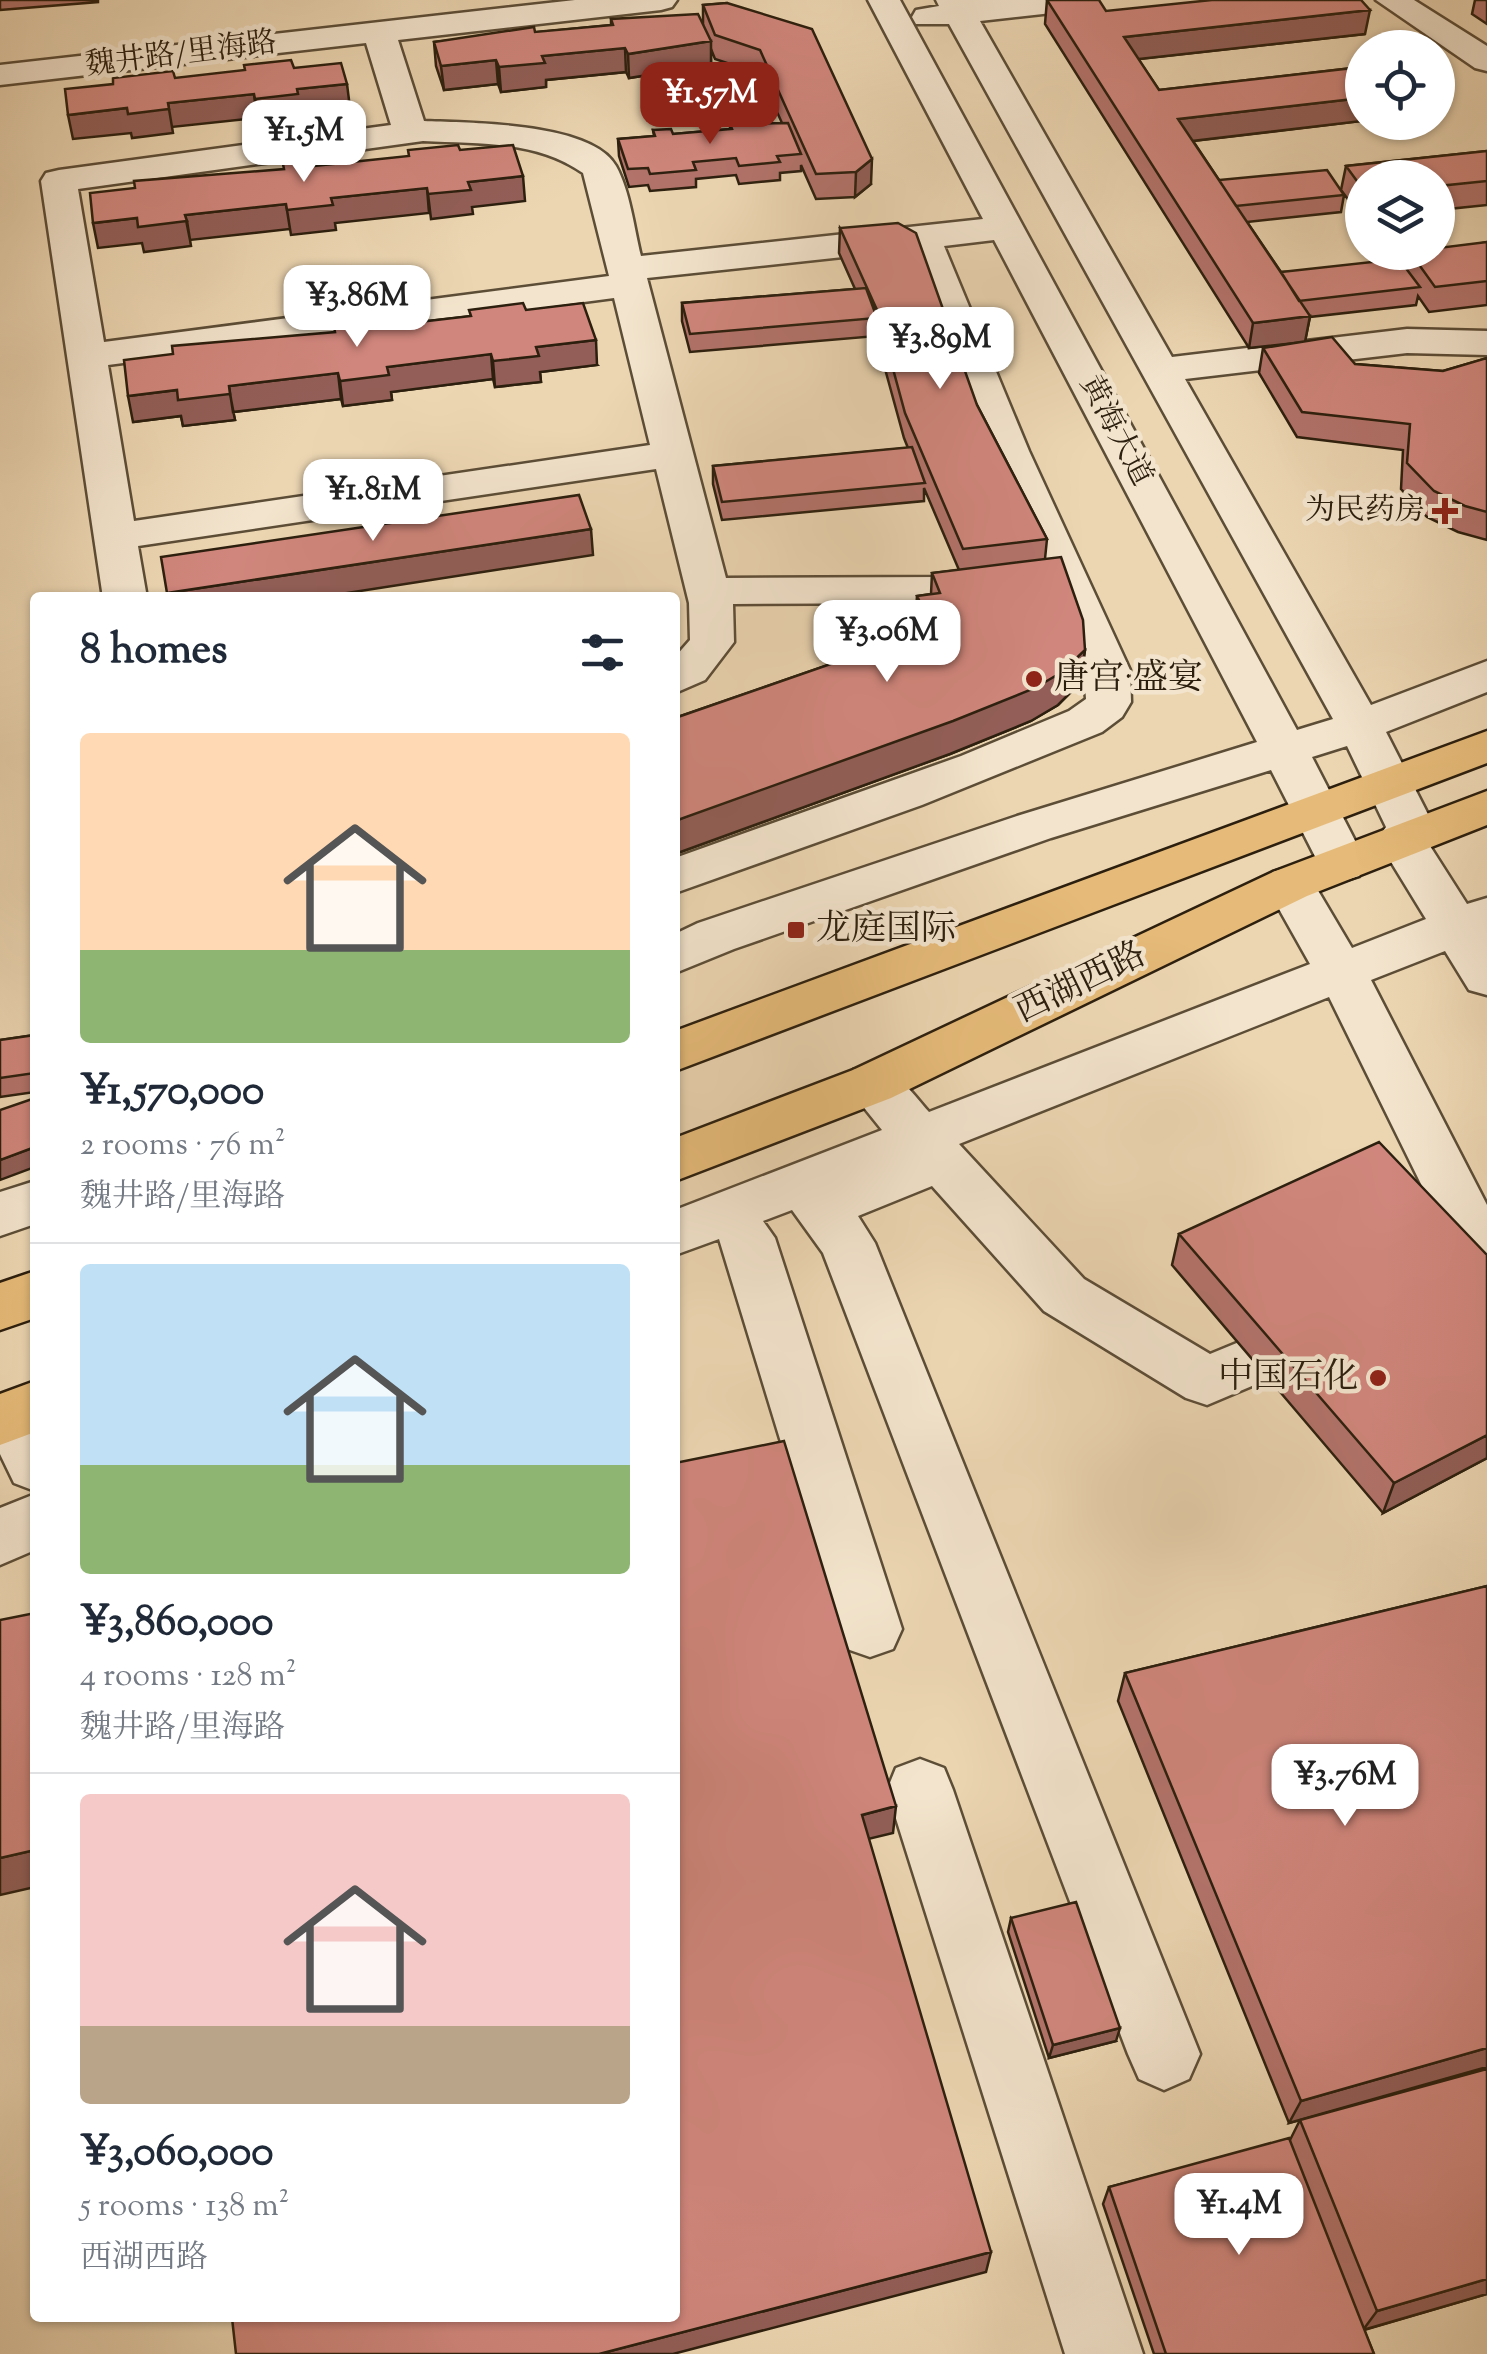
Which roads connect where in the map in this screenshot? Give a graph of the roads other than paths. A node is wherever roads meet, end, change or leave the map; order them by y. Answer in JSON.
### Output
{"nodes":[{"id":1,"x":661,"y":0,"type":"edge"},
{"id":2,"x":1078,"y":0,"type":"edge"},
{"id":3,"x":1392,"y":0,"type":"edge"},
{"id":4,"x":956,"y":7,"type":"edge"},
{"id":5,"x":890,"y":10,"type":"edge"},
{"id":6,"x":379,"y":32,"type":"junction"},
{"id":7,"x":1487,"y":61,"type":"edge"},
{"id":8,"x":0,"y":76,"type":"edge"},
{"id":9,"x":411,"y":133,"type":"junction"},
{"id":10,"x":1000,"y":218,"type":"junction"},
{"id":11,"x":922,"y":238,"type":"junction"},
{"id":12,"x":626,"y":266,"type":"junction"},
{"id":13,"x":1487,"y":344,"type":"edge"},
{"id":14,"x":87,"y":356,"type":"junction"},
{"id":15,"x":1160,"y":370,"type":"junction"},
{"id":16,"x":674,"y":454,"type":"junction"},
{"id":17,"x":116,"y":536,"type":"junction"},
{"id":18,"x":1066,"y":578,"type":"junction"},
{"id":19,"x":708,"y":591,"type":"junction"},
{"id":20,"x":124,"y":592,"type":"edge"},
{"id":21,"x":1487,"y":675,"type":"edge"},
{"id":22,"x":680,"y":676,"type":"edge"},
{"id":23,"x":1360,"y":726,"type":"junction"},
{"id":24,"x":1487,"y":746,"type":"edge"},
{"id":25,"x":1285,"y":750,"type":"junction"},
{"id":26,"x":1386,"y":784,"type":"junction"},
{"id":27,"x":1487,"y":807,"type":"edge"},
{"id":28,"x":1316,"y":809,"type":"junction"},
{"id":29,"x":1407,"y":837,"type":"junction"},
{"id":30,"x":1342,"y":864,"type":"junction"},
{"id":31,"x":680,"y":874,"type":"edge"},
{"id":32,"x":1290,"y":884,"type":"junction"},
{"id":33,"x":1471,"y":921,"type":"edge"},
{"id":34,"x":680,"y":953,"type":"edge"},
{"id":35,"x":1341,"y":974,"type":"junction"},
{"id":36,"x":1487,"y":977,"type":"edge"},
{"id":37,"x":680,"y":1050,"type":"edge"},
{"id":38,"x":872,"y":1084,"type":"junction"},
{"id":39,"x":762,"y":1127,"type":"junction"},
{"id":40,"x":932,"y":1150,"type":"junction"},
{"id":41,"x":680,"y":1158,"type":"edge"},
{"id":42,"x":810,"y":1197,"type":"junction"},
{"id":43,"x":30,"y":1204,"type":"edge"},
{"id":44,"x":0,"y":1214,"type":"edge"},
{"id":45,"x":680,"y":1232,"type":"edge"},
{"id":46,"x":748,"y":1238,"type":"junction"},
{"id":47,"x":680,"y":1264,"type":"edge"},
{"id":48,"x":30,"y":1296,"type":"edge"},
{"id":49,"x":0,"y":1307,"type":"edge"},
{"id":50,"x":30,"y":1476,"type":"edge"},
{"id":51,"x":0,"y":1487,"type":"edge"},
{"id":52,"x":30,"y":1523,"type":"edge"},
{"id":53,"x":0,"y":1538,"type":"edge"},
{"id":54,"x":870,"y":1629,"type":"dead end"},
{"id":55,"x":920,"y":1790,"type":"dead end"},
{"id":56,"x":1164,"y":2054,"type":"dead end"},
{"id":57,"x":1104,"y":2354,"type":"edge"}],
"edges":[{"from":1,"to":6,"type":"street","name":"魏井路/里海路"},
{"from":2,"to":4,"type":"street"},
{"from":3,"to":7,"type":"street"},
{"from":4,"to":5,"type":"street"},
{"from":4,"to":15,"type":"street","name":"黄海大道"},
{"from":5,"to":10,"type":"street","name":"黄海大道"},
{"from":6,"to":8,"type":"street","name":"魏井路/里海路"},
{"from":6,"to":9,"type":"street"},
{"from":9,"to":12,"type":"street"},
{"from":9,"to":14,"type":"street"},
{"from":10,"to":11,"type":"street"},
{"from":10,"to":12,"type":"street"},
{"from":10,"to":25,"type":"street","name":"黄海大道"},
{"from":11,"to":12,"type":"street"},
{"from":11,"to":18,"type":"street"},
{"from":12,"to":14,"type":"street"},
{"from":12,"to":16,"type":"street"},
{"from":13,"to":15,"type":"street"},
{"from":14,"to":17,"type":"street"},
{"from":15,"to":23,"type":"street","name":"黄海大道"},
{"from":16,"to":17,"type":"street"},
{"from":16,"to":19,"type":"street"},
{"from":17,"to":20,"type":"street"},
{"from":18,"to":19,"type":"street"},
{"from":18,"to":31,"type":"street"},
{"from":19,"to":22,"type":"street"},
{"from":21,"to":23,"type":"street"},
{"from":23,"to":25,"type":"street"},
{"from":23,"to":26,"type":"street","name":"黄海大道"},
{"from":24,"to":26,"type":"main road"},
{"from":25,"to":28,"type":"street","name":"黄海大道"},
{"from":25,"to":34,"type":"street"},
{"from":26,"to":28,"type":"main road"},
{"from":26,"to":29,"type":"street","name":"黄海大道"},
{"from":27,"to":29,"type":"main road","name":"西湖西路"},
{"from":28,"to":30,"type":"street","name":"黄海大道"},
{"from":28,"to":37,"type":"main road"},
{"from":29,"to":30,"type":"main road","name":"西湖西路"},
{"from":29,"to":33,"type":"street","name":"黄海大道"},
{"from":30,"to":32,"type":"main road","name":"西湖西路"},
{"from":32,"to":35,"type":"street"},
{"from":32,"to":38,"type":"main road","name":"西湖西路"},
{"from":33,"to":35,"type":"street"},
{"from":33,"to":36,"type":"street","name":"黄海大道"},
{"from":35,"to":40,"type":"street"},
{"from":35,"to":40,"type":"street"},
{"from":38,"to":39,"type":"main road","name":"西湖西路"},
{"from":38,"to":40,"type":"street"},
{"from":39,"to":41,"type":"main road","name":"西湖西路"},
{"from":39,"to":42,"type":"street"},
{"from":40,"to":42,"type":"street"},
{"from":42,"to":45,"type":"street"},
{"from":42,"to":46,"type":"street"},
{"from":42,"to":56,"type":"street"},
{"from":43,"to":44,"type":"street"},
{"from":46,"to":47,"type":"street"},
{"from":46,"to":54,"type":"street"},
{"from":48,"to":49,"type":"main road"},
{"from":50,"to":51,"type":"street"},
{"from":52,"to":53,"type":"street"},
{"from":55,"to":57,"type":"street"}]}
